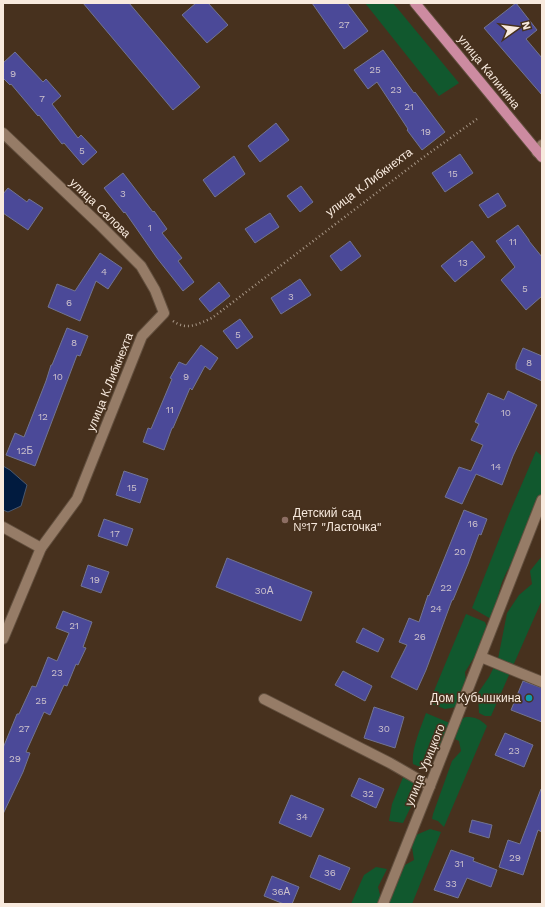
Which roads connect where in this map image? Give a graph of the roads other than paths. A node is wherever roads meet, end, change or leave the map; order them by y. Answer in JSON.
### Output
{"nodes":[{"id":1,"x":415,"y":3,"type":"edge"},
{"id":2,"x":3,"y":133,"type":"edge"},
{"id":3,"x":540,"y":151,"type":"edge"},
{"id":4,"x":164,"y":313,"type":"joint"},
{"id":5,"x":542,"y":500,"type":"edge"},
{"id":6,"x":3,"y":526,"type":"edge"},
{"id":7,"x":41,"y":548,"type":"junction"},
{"id":8,"x":3,"y":639,"type":"edge"},
{"id":9,"x":481,"y":657,"type":"junction"},
{"id":10,"x":542,"y":682,"type":"edge"},
{"id":11,"x":264,"y":699,"type":"dead end"},
{"id":12,"x":430,"y":786,"type":"junction"},
{"id":13,"x":383,"y":904,"type":"edge"}],
"edges":[{"from":1,"to":3,"type":"main road","name":"улица Калинина"},
{"from":2,"to":4,"type":"street","name":"улица Салова"},
{"from":4,"to":7,"type":"street","name":"улица К.Либкнехта"},
{"from":5,"to":9,"type":"street","name":"улица Урицкого"},
{"from":6,"to":7,"type":"street"},
{"from":7,"to":8,"type":"street","name":"улица К.Либкнехта"},
{"from":9,"to":10,"type":"street"},
{"from":9,"to":12,"type":"street","name":"улица Урицкого"},
{"from":11,"to":12,"type":"street"},
{"from":12,"to":13,"type":"street","name":"улица Урицкого"}]}
